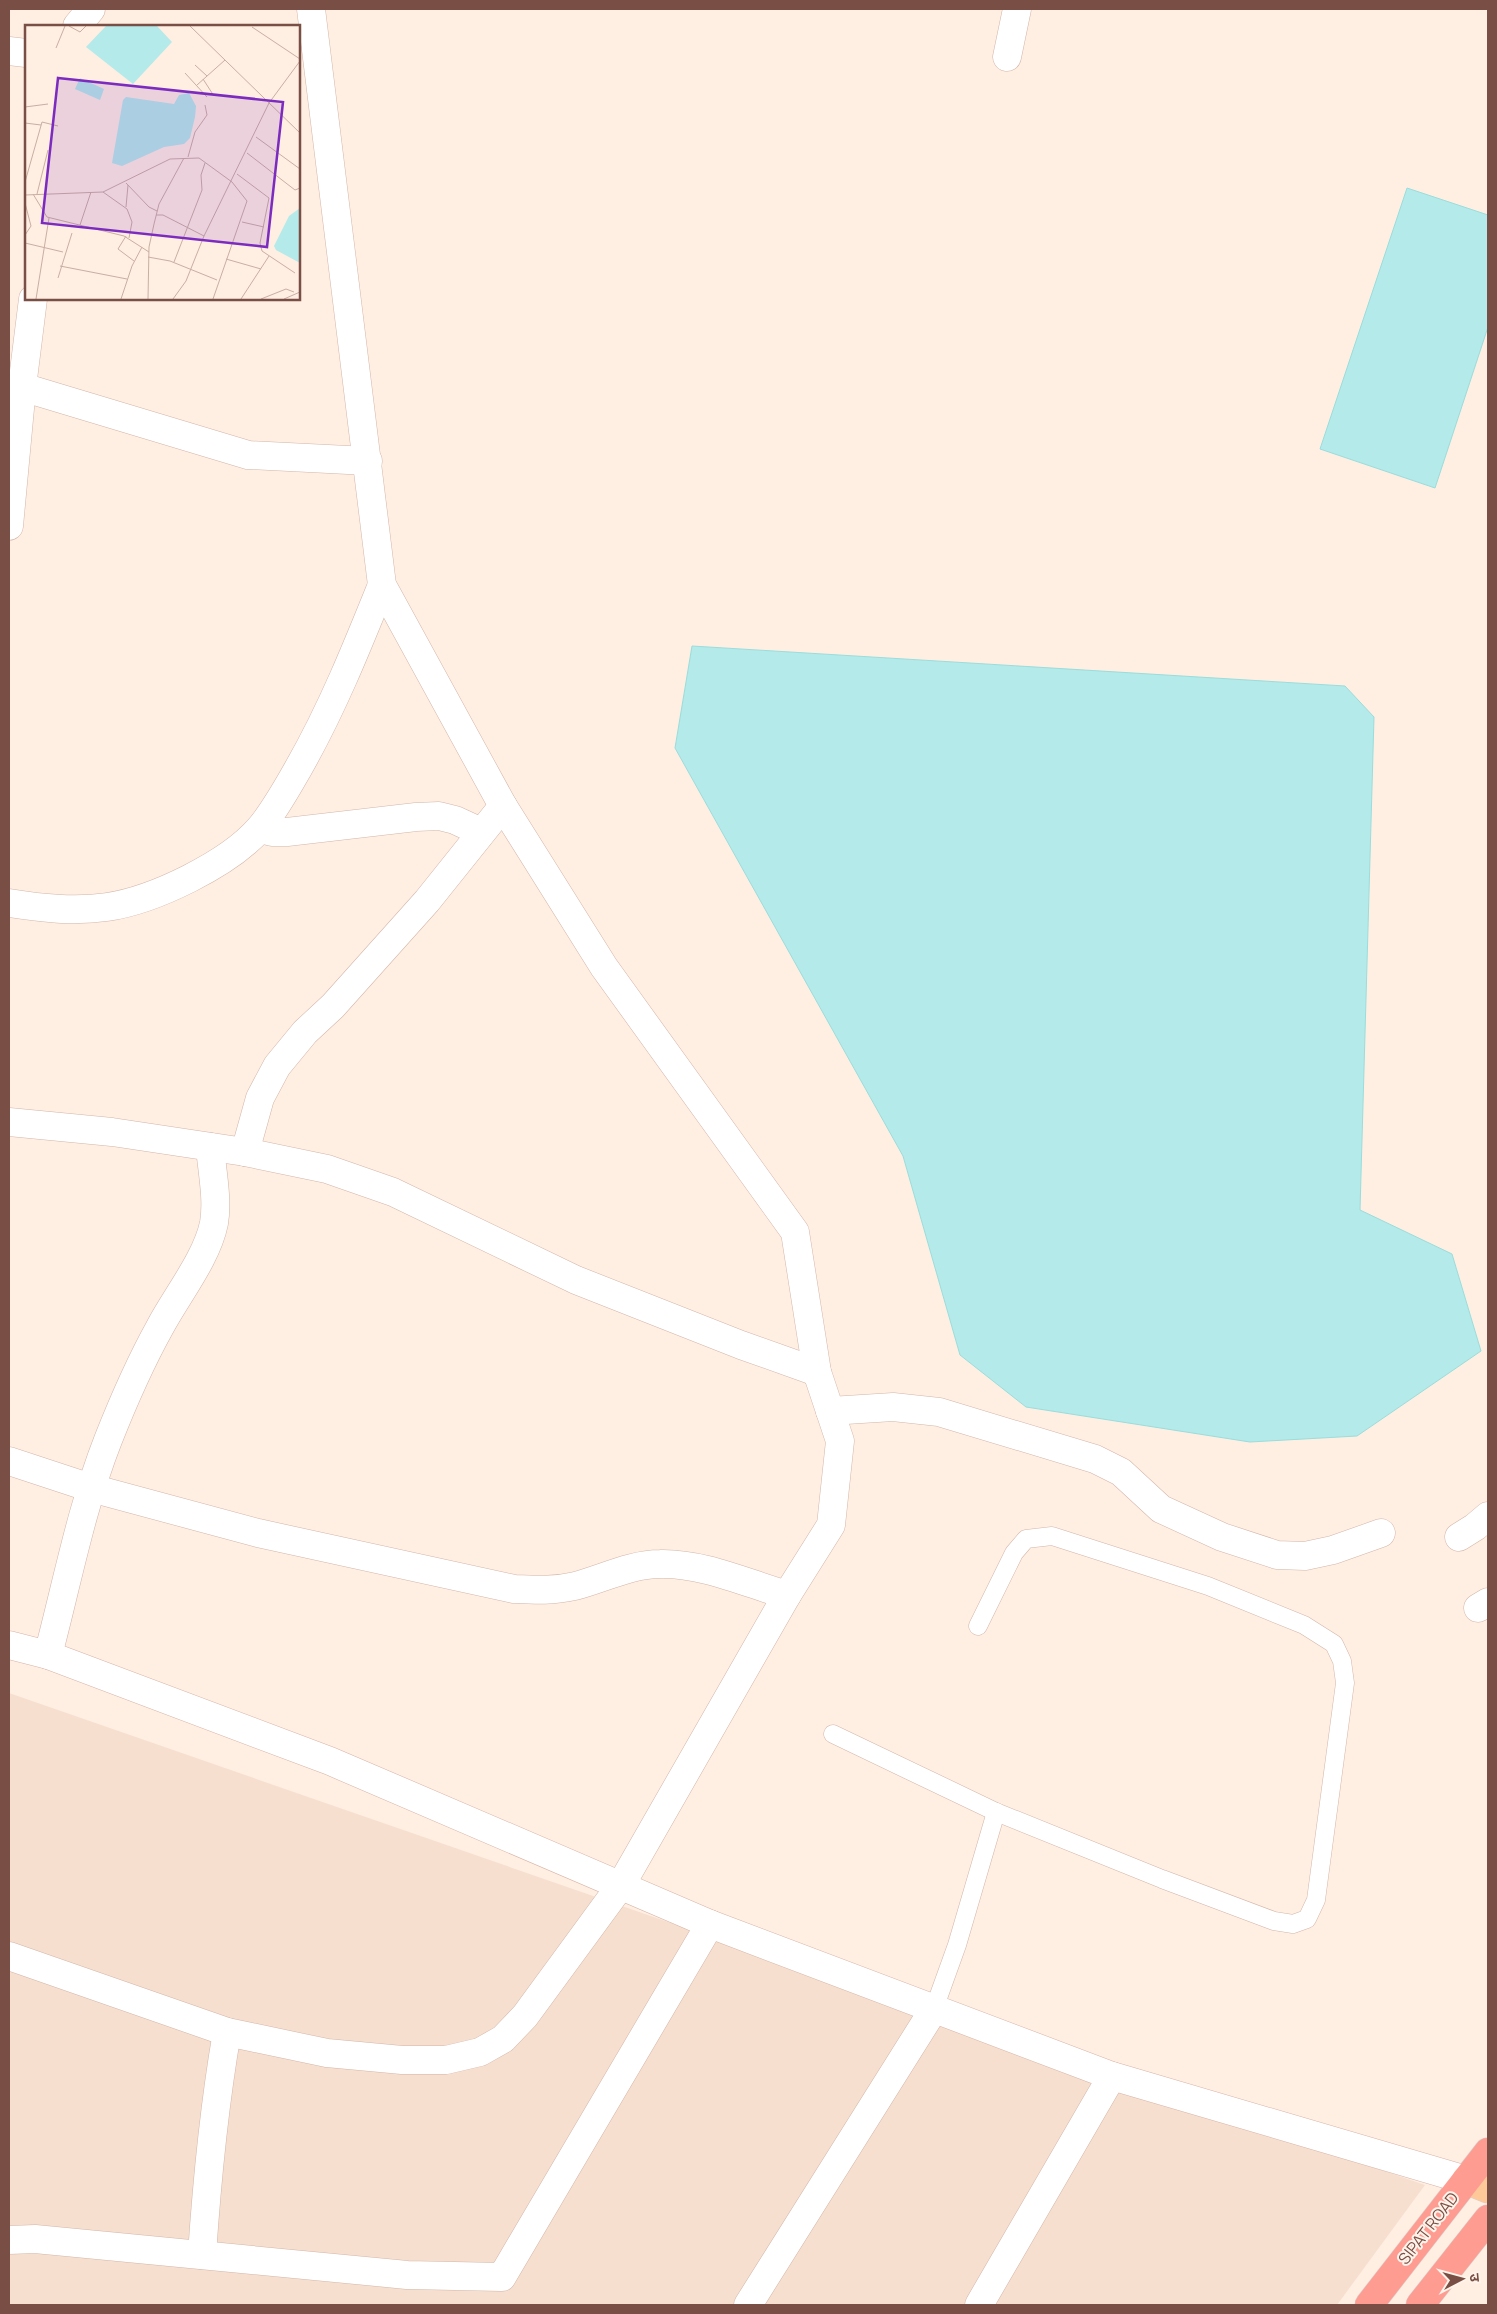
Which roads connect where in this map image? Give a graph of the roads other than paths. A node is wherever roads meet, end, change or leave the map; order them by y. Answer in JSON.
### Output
{"nodes":[{"id":1,"x":91,"y":9,"type":"edge"},
{"id":2,"x":311,"y":9,"type":"edge"},
{"id":3,"x":1017,"y":9,"type":"edge"},
{"id":4,"x":78,"y":25,"type":"edge"},
{"id":5,"x":9,"y":51,"type":"edge"},
{"id":6,"x":25,"y":53,"type":"edge"},
{"id":7,"x":1007,"y":58,"type":"dead end"},
{"id":8,"x":33,"y":300,"type":"edge"},
{"id":9,"x":22,"y":388,"type":"junction"},
{"id":10,"x":368,"y":461,"type":"junction"},
{"id":11,"x":9,"y":526,"type":"edge"},
{"id":12,"x":382,"y":585,"type":"junction"},
{"id":13,"x":503,"y":806,"type":"junction"},
{"id":14,"x":260,"y":829,"type":"junction"},
{"id":15,"x":481,"y":832,"type":"junction"},
{"id":16,"x":9,"y":903,"type":"edge"},
{"id":17,"x":9,"y":1122,"type":"edge"},
{"id":18,"x":210,"y":1147,"type":"junction"},
{"id":19,"x":245,"y":1152,"type":"junction"},
{"id":20,"x":817,"y":1372,"type":"junction"},
{"id":21,"x":830,"y":1411,"type":"junction"},
{"id":22,"x":9,"y":1461,"type":"edge"},
{"id":23,"x":91,"y":1488,"type":"junction"},
{"id":24,"x":1488,"y":1516,"type":"edge"},
{"id":25,"x":1381,"y":1533,"type":"dead end"},
{"id":26,"x":1459,"y":1537,"type":"dead end"},
{"id":27,"x":787,"y":1595,"type":"junction"},
{"id":28,"x":978,"y":1626,"type":"dead end"},
{"id":29,"x":9,"y":1645,"type":"edge"},
{"id":30,"x":48,"y":1655,"type":"junction"},
{"id":31,"x":833,"y":1734,"type":"dead end"},
{"id":32,"x":996,"y":1812,"type":"junction"},
{"id":33,"x":621,"y":1885,"type":"junction"},
{"id":34,"x":710,"y":1924,"type":"junction"},
{"id":35,"x":9,"y":1956,"type":"edge"},
{"id":36,"x":934,"y":2009,"type":"junction"},
{"id":37,"x":227,"y":2032,"type":"junction"},
{"id":38,"x":1112,"y":2076,"type":"junction"},
{"id":39,"x":1488,"y":2152,"type":"edge"},
{"id":40,"x":1477,"y":2185,"type":"edge"},
{"id":41,"x":1488,"y":2219,"type":"edge"},
{"id":42,"x":9,"y":2240,"type":"edge"},
{"id":43,"x":202,"y":2255,"type":"junction"},
{"id":44,"x":748,"y":2305,"type":"edge"},
{"id":45,"x":979,"y":2305,"type":"edge"},
{"id":46,"x":1369,"y":2305,"type":"edge"},
{"id":47,"x":1420,"y":2305,"type":"edge"}],
"edges":[{"from":1,"to":4,"type":"street"},
{"from":2,"to":10,"type":"street"},
{"from":3,"to":7,"type":"street"},
{"from":5,"to":6,"type":"street"},
{"from":8,"to":9,"type":"street"},
{"from":9,"to":10,"type":"street"},
{"from":9,"to":11,"type":"street"},
{"from":10,"to":12,"type":"street"},
{"from":12,"to":13,"type":"street"},
{"from":12,"to":14,"type":"street"},
{"from":13,"to":15,"type":"street"},
{"from":13,"to":20,"type":"street"},
{"from":14,"to":15,"type":"street"},
{"from":14,"to":16,"type":"street"},
{"from":15,"to":19,"type":"street"},
{"from":17,"to":18,"type":"street"},
{"from":18,"to":19,"type":"street"},
{"from":18,"to":23,"type":"street"},
{"from":19,"to":20,"type":"street"},
{"from":20,"to":21,"type":"street"},
{"from":21,"to":25,"type":"street"},
{"from":21,"to":27,"type":"street"},
{"from":22,"to":23,"type":"street"},
{"from":23,"to":27,"type":"street"},
{"from":23,"to":30,"type":"street"},
{"from":24,"to":26,"type":"street"},
{"from":27,"to":33,"type":"street"},
{"from":28,"to":32,"type":"lane"},
{"from":29,"to":30,"type":"street"},
{"from":30,"to":33,"type":"street"},
{"from":31,"to":32,"type":"lane"},
{"from":32,"to":36,"type":"lane"},
{"from":33,"to":34,"type":"street"},
{"from":33,"to":37,"type":"street"},
{"from":34,"to":36,"type":"street"},
{"from":34,"to":43,"type":"street"},
{"from":35,"to":37,"type":"street"},
{"from":36,"to":38,"type":"street"},
{"from":36,"to":44,"type":"street"},
{"from":37,"to":43,"type":"street"},
{"from":38,"to":40,"type":"street"},
{"from":38,"to":45,"type":"street"},
{"from":39,"to":40,"type":"highway","name":"SIPAT ROAD"},
{"from":40,"to":46,"type":"highway","name":"SIPAT ROAD"},
{"from":41,"to":47,"type":"highway"},
{"from":42,"to":43,"type":"street"}]}
